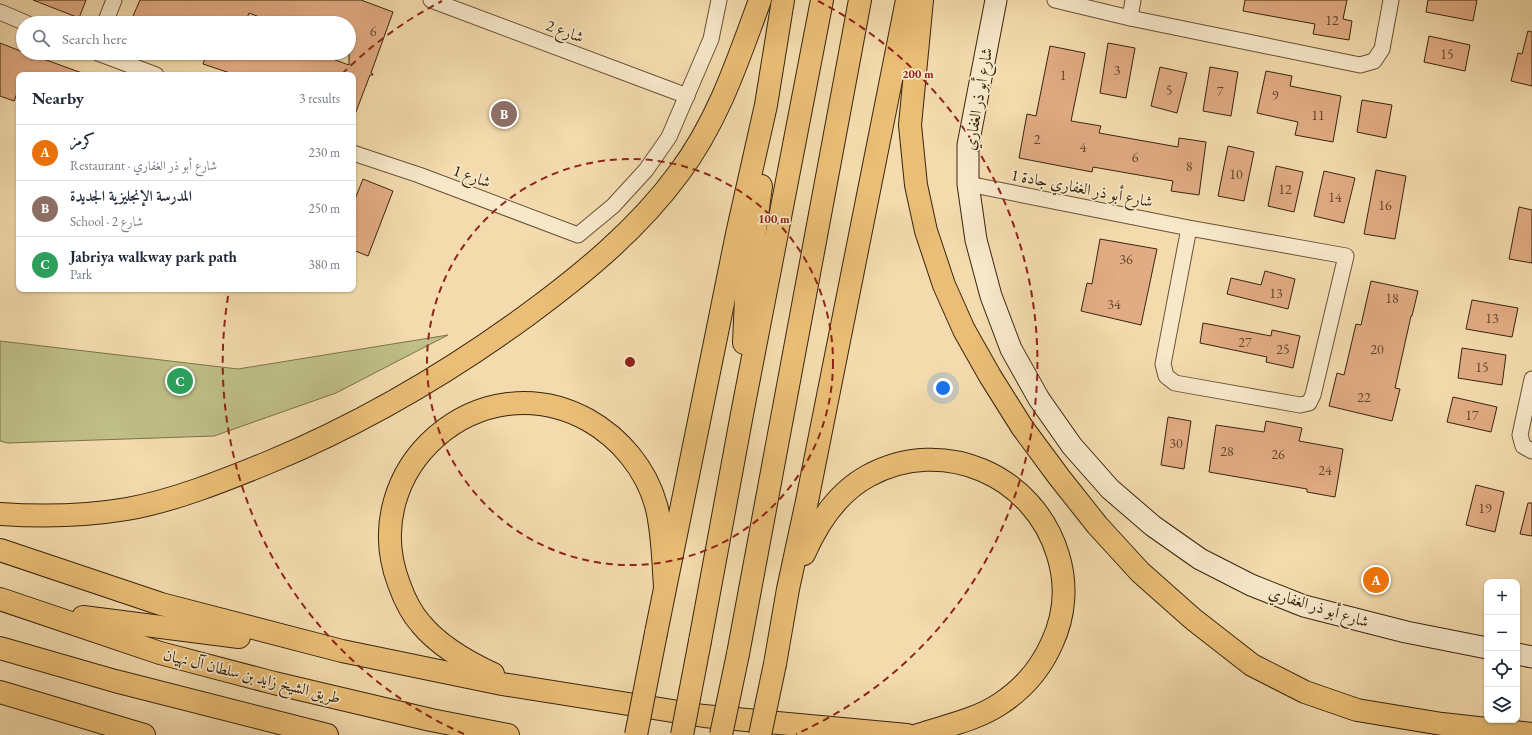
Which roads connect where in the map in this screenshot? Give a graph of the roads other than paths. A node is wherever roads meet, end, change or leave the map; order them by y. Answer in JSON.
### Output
{"nodes":[{"id":1,"x":114,"y":0,"type":"edge"},
{"id":2,"x":431,"y":0,"type":"edge"},
{"id":3,"x":719,"y":0,"type":"edge"},
{"id":4,"x":760,"y":0,"type":"edge"},
{"id":5,"x":783,"y":0,"type":"edge"},
{"id":6,"x":822,"y":0,"type":"edge"},
{"id":7,"x":860,"y":0,"type":"edge"},
{"id":8,"x":907,"y":0,"type":"edge"},
{"id":9,"x":922,"y":0,"type":"edge"},
{"id":10,"x":996,"y":0,"type":"edge"},
{"id":11,"x":1055,"y":0,"type":"edge"},
{"id":12,"x":1133,"y":0,"type":"edge"},
{"id":13,"x":1391,"y":0,"type":"edge"},
{"id":14,"x":0,"y":12,"type":"edge"},
{"id":15,"x":108,"y":16,"type":"edge"},
{"id":16,"x":1130,"y":18,"type":"junction"},
{"id":17,"x":16,"y":19,"type":"edge"},
{"id":18,"x":116,"y":60,"type":"edge"},
{"id":19,"x":148,"y":72,"type":"edge"},
{"id":20,"x":687,"y":96,"type":"junction"},
{"id":21,"x":766,"y":105,"type":"junction"},
{"id":22,"x":356,"y":153,"type":"edge"},
{"id":23,"x":968,"y":184,"type":"junction"},
{"id":24,"x":1189,"y":228,"type":"junction"},
{"id":25,"x":1532,"y":379,"type":"edge"},
{"id":26,"x":742,"y":414,"type":"junction"},
{"id":27,"x":1532,"y":451,"type":"edge"},
{"id":28,"x":0,"y":514,"type":"edge"},
{"id":29,"x":0,"y":550,"type":"edge"},
{"id":30,"x":664,"y":587,"type":"junction"},
{"id":31,"x":788,"y":590,"type":"junction"},
{"id":32,"x":0,"y":599,"type":"edge"},
{"id":33,"x":32,"y":610,"type":"junction"},
{"id":34,"x":1484,"y":647,"type":"edge"},
{"id":35,"x":0,"y":648,"type":"edge"},
{"id":36,"x":342,"y":651,"type":"junction"},
{"id":37,"x":1520,"y":655,"type":"edge"},
{"id":38,"x":1532,"y":657,"type":"edge"},
{"id":39,"x":524,"y":688,"type":"junction"},
{"id":40,"x":0,"y":692,"type":"edge"},
{"id":41,"x":1532,"y":734,"type":"edge"},
{"id":42,"x":144,"y":735,"type":"edge"},
{"id":43,"x":327,"y":735,"type":"edge"},
{"id":44,"x":508,"y":735,"type":"edge"},
{"id":45,"x":636,"y":735,"type":"edge"},
{"id":46,"x":682,"y":735,"type":"edge"},
{"id":47,"x":721,"y":735,"type":"edge"},
{"id":48,"x":760,"y":735,"type":"edge"},
{"id":49,"x":907,"y":735,"type":"edge"},
{"id":50,"x":918,"y":735,"type":"edge"}],
"edges":[{"from":1,"to":15,"type":"street"},
{"from":2,"to":20,"type":"street","name":"شارع 2"},
{"from":3,"to":20,"type":"street"},
{"from":4,"to":28,"type":"highway"},
{"from":5,"to":21,"type":"highway"},
{"from":6,"to":26,"type":"highway"},
{"from":7,"to":47,"type":"highway","bridge":true},
{"from":8,"to":31,"type":"highway"},
{"from":9,"to":41,"type":"highway"},
{"from":10,"to":23,"type":"street","name":"شارع أبو ذر الغفاري"},
{"from":11,"to":16,"type":"street"},
{"from":12,"to":16,"type":"street"},
{"from":13,"to":16,"type":"street"},
{"from":14,"to":17,"type":"street"},
{"from":18,"to":19,"type":"street"},
{"from":20,"to":22,"type":"street","name":"شارع 1"},
{"from":21,"to":26,"type":"highway"},
{"from":21,"to":30,"type":"highway"},
{"from":23,"to":24,"type":"street","name":"شارع أبو ذر الغفاري جادة 1"},
{"from":23,"to":34,"type":"street","name":"شارع أبو ذر الغفاري"},
{"from":24,"to":24,"type":"street","name":"شارع أبو ذر الغفاري جادة 1"},
{"from":25,"to":27,"type":"street"},
{"from":26,"to":46,"type":"highway","bridge":true},
{"from":29,"to":36,"type":"highway"},
{"from":30,"to":39,"type":"highway"},
{"from":30,"to":45,"type":"highway","bridge":true},
{"from":31,"to":48,"type":"highway","bridge":true},
{"from":31,"to":50,"type":"highway"},
{"from":32,"to":33,"type":"highway","name":"طريق الشيخ زايد بن سلطان آل نهيان"},
{"from":33,"to":36,"type":"highway"},
{"from":33,"to":44,"type":"highway","name":"طريق الشيخ زايد بن سلطان آل نهيان"},
{"from":35,"to":43,"type":"highway"},
{"from":36,"to":39,"type":"highway"},
{"from":37,"to":38,"type":"street"},
{"from":39,"to":49,"type":"highway"},
{"from":40,"to":42,"type":"highway"}]}
